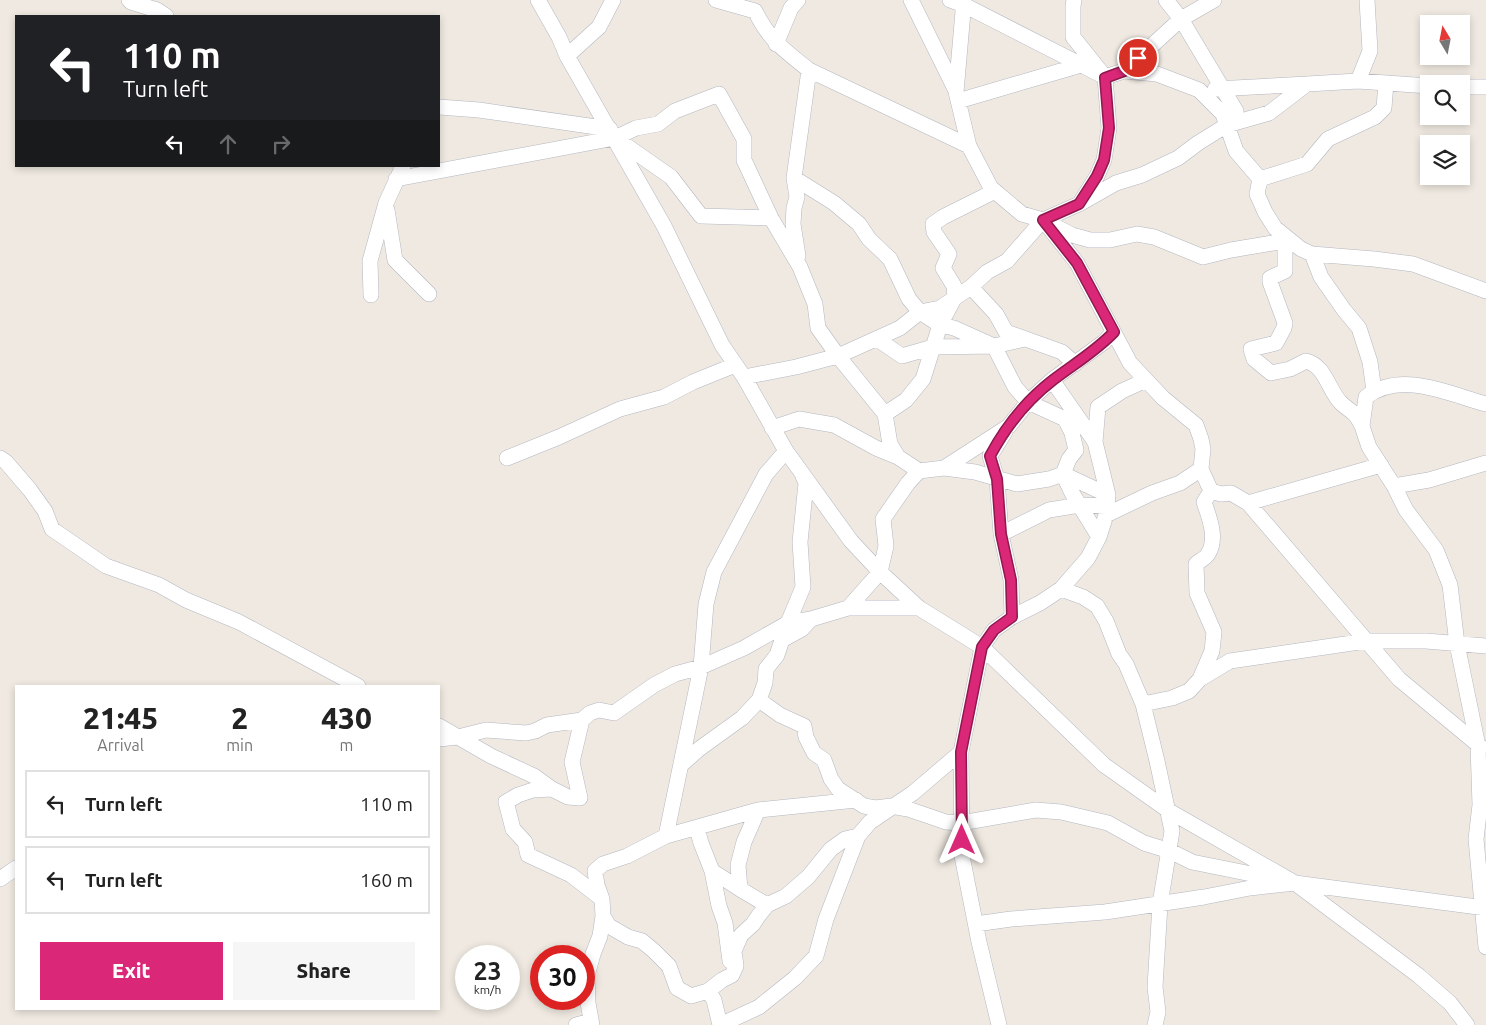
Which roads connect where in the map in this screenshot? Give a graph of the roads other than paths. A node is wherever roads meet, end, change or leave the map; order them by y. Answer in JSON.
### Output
{"nodes":[{"id":1,"x":129,"y":0,"type":"edge"},
{"id":2,"x":538,"y":0,"type":"edge"},
{"id":3,"x":613,"y":0,"type":"edge"},
{"id":4,"x":716,"y":0,"type":"edge"},
{"id":5,"x":798,"y":0,"type":"edge"},
{"id":6,"x":912,"y":0,"type":"edge"},
{"id":7,"x":1074,"y":0,"type":"edge"},
{"id":8,"x":1166,"y":0,"type":"edge"},
{"id":9,"x":1214,"y":0,"type":"edge"},
{"id":10,"x":1367,"y":0,"type":"edge"},
{"id":11,"x":960,"y":2,"type":"edge"},
{"id":12,"x":164,"y":15,"type":"edge"},
{"id":13,"x":1182,"y":19,"type":"junction"},
{"id":14,"x":776,"y":44,"type":"junction"},
{"id":15,"x":567,"y":56,"type":"junction"},
{"id":16,"x":1081,"y":65,"type":"junction"},
{"id":17,"x":809,"y":70,"type":"junction"},
{"id":18,"x":1124,"y":71,"type":"junction"},
{"id":19,"x":1105,"y":78,"type":"junction"},
{"id":20,"x":1358,"y":81,"type":"junction"},
{"id":21,"x":1386,"y":83,"type":"junction"},
{"id":22,"x":1307,"y":84,"type":"junction"},
{"id":23,"x":1420,"y":85,"type":"edge"},
{"id":24,"x":1470,"y":87,"type":"edge"},
{"id":25,"x":1486,"y":87,"type":"edge"},
{"id":26,"x":1223,"y":89,"type":"junction"},
{"id":27,"x":1199,"y":90,"type":"junction"},
{"id":28,"x":957,"y":96,"type":"junction"},
{"id":29,"x":440,"y":107,"type":"edge"},
{"id":30,"x":479,"y":110,"type":"junction"},
{"id":31,"x":440,"y":119,"type":"edge"},
{"id":32,"x":1226,"y":125,"type":"junction"},
{"id":33,"x":612,"y":133,"type":"junction"},
{"id":34,"x":968,"y":146,"type":"junction"},
{"id":35,"x":440,"y":165,"type":"edge"},
{"id":36,"x":432,"y":167,"type":"edge"},
{"id":37,"x":400,"y":173,"type":"edge"},
{"id":38,"x":794,"y":178,"type":"junction"},
{"id":39,"x":1260,"y":179,"type":"junction"},
{"id":40,"x":995,"y":191,"type":"junction"},
{"id":41,"x":386,"y":203,"type":"junction"},
{"id":42,"x":1079,"y":204,"type":"junction"},
{"id":43,"x":771,"y":218,"type":"junction"},
{"id":44,"x":1043,"y":220,"type":"junction"},
{"id":45,"x":1285,"y":238,"type":"junction"},
{"id":46,"x":1312,"y":254,"type":"junction"},
{"id":47,"x":800,"y":267,"type":"junction"},
{"id":48,"x":971,"y":287,"type":"junction"},
{"id":49,"x":1486,"y":291,"type":"edge"},
{"id":50,"x":429,"y":294,"type":"dead end"},
{"id":51,"x":371,"y":295,"type":"dead end"},
{"id":52,"x":955,"y":297,"type":"junction"},
{"id":53,"x":920,"y":312,"type":"junction"},
{"id":54,"x":940,"y":325,"type":"junction"},
{"id":55,"x":1114,"y":332,"type":"junction"},
{"id":56,"x":877,"y":339,"type":"junction"},
{"id":57,"x":1025,"y":340,"type":"junction"},
{"id":58,"x":994,"y":346,"type":"junction"},
{"id":59,"x":933,"y":348,"type":"junction"},
{"id":60,"x":838,"y":356,"type":"junction"},
{"id":61,"x":1075,"y":364,"type":"junction"},
{"id":62,"x":739,"y":371,"type":"junction"},
{"id":63,"x":1052,"y":380,"type":"junction"},
{"id":64,"x":1146,"y":380,"type":"junction"},
{"id":65,"x":1374,"y":391,"type":"junction"},
{"id":66,"x":1028,"y":402,"type":"junction"},
{"id":67,"x":1486,"y":404,"type":"edge"},
{"id":68,"x":885,"y":414,"type":"junction"},
{"id":69,"x":1009,"y":426,"type":"junction"},
{"id":70,"x":1362,"y":426,"type":"junction"},
{"id":71,"x":772,"y":428,"type":"junction"},
{"id":72,"x":1095,"y":442,"type":"junction"},
{"id":73,"x":786,"y":451,"type":"junction"},
{"id":74,"x":898,"y":457,"type":"junction"},
{"id":75,"x":0,"y":458,"type":"edge"},
{"id":76,"x":507,"y":458,"type":"dead end"},
{"id":77,"x":1486,"y":463,"type":"edge"},
{"id":78,"x":1381,"y":465,"type":"junction"},
{"id":79,"x":944,"y":468,"type":"junction"},
{"id":80,"x":1201,"y":469,"type":"junction"},
{"id":81,"x":919,"y":471,"type":"junction"},
{"id":82,"x":801,"y":472,"type":"junction"},
{"id":83,"x":1063,"y":474,"type":"junction"},
{"id":84,"x":997,"y":479,"type":"junction"},
{"id":85,"x":1394,"y":486,"type":"junction"},
{"id":86,"x":1211,"y":491,"type":"junction"},
{"id":87,"x":1248,"y":503,"type":"junction"},
{"id":88,"x":1080,"y":505,"type":"junction"},
{"id":89,"x":1107,"y":505,"type":"junction"},
{"id":90,"x":1001,"y":534,"type":"junction"},
{"id":91,"x":1099,"y":537,"type":"junction"},
{"id":92,"x":880,"y":572,"type":"junction"},
{"id":93,"x":1060,"y":589,"type":"junction"},
{"id":94,"x":848,"y":608,"type":"junction"},
{"id":95,"x":919,"y":608,"type":"junction"},
{"id":96,"x":1012,"y":617,"type":"junction"},
{"id":97,"x":811,"y":619,"type":"junction"},
{"id":98,"x":788,"y":623,"type":"junction"},
{"id":99,"x":1366,"y":641,"type":"junction"},
{"id":100,"x":1457,"y":644,"type":"junction"},
{"id":101,"x":1486,"y":646,"type":"edge"},
{"id":102,"x":982,"y":647,"type":"junction"},
{"id":103,"x":702,"y":668,"type":"junction"},
{"id":104,"x":1200,"y":679,"type":"junction"},
{"id":105,"x":356,"y":685,"type":"edge"},
{"id":106,"x":759,"y":700,"type":"junction"},
{"id":107,"x":1143,"y":704,"type":"junction"},
{"id":108,"x":582,"y":720,"type":"junction"},
{"id":109,"x":440,"y":727,"type":"edge"},
{"id":110,"x":458,"y":737,"type":"junction"},
{"id":111,"x":440,"y":739,"type":"edge"},
{"id":112,"x":1482,"y":748,"type":"edge"},
{"id":113,"x":961,"y":752,"type":"junction"},
{"id":114,"x":681,"y":765,"type":"junction"},
{"id":115,"x":552,"y":789,"type":"junction"},
{"id":116,"x":856,"y":800,"type":"junction"},
{"id":117,"x":892,"y":806,"type":"junction"},
{"id":118,"x":758,"y":810,"type":"junction"},
{"id":119,"x":1169,"y":811,"type":"junction"},
{"id":120,"x":961,"y":823,"type":"junction"},
{"id":121,"x":697,"y":828,"type":"junction"},
{"id":122,"x":666,"y":836,"type":"junction"},
{"id":123,"x":858,"y":836,"type":"junction"},
{"id":124,"x":1170,"y":851,"type":"junction"},
{"id":125,"x":15,"y":869,"type":"edge"},
{"id":126,"x":712,"y":871,"type":"junction"},
{"id":127,"x":0,"y":879,"type":"edge"},
{"id":128,"x":1295,"y":883,"type":"junction"},
{"id":129,"x":740,"y":888,"type":"junction"},
{"id":130,"x":602,"y":899,"type":"junction"},
{"id":131,"x":1160,"y":904,"type":"junction"},
{"id":132,"x":767,"y":905,"type":"junction"},
{"id":133,"x":1484,"y":908,"type":"edge"},
{"id":134,"x":603,"y":916,"type":"junction"},
{"id":135,"x":976,"y":924,"type":"junction"},
{"id":136,"x":1486,"y":947,"type":"edge"},
{"id":137,"x":732,"y":975,"type":"junction"},
{"id":138,"x":708,"y":991,"type":"junction"},
{"id":139,"x":586,"y":1024,"type":"edge"},
{"id":140,"x":720,"y":1025,"type":"edge"},
{"id":141,"x":999,"y":1025,"type":"edge"},
{"id":142,"x":1156,"y":1025,"type":"edge"},
{"id":143,"x":1467,"y":1025,"type":"edge"}],
"edges":[{"from":1,"to":12,"type":"street"},
{"from":2,"to":15,"type":"street"},
{"from":3,"to":15,"type":"street"},
{"from":4,"to":14,"type":"street"},
{"from":5,"to":14,"type":"street"},
{"from":6,"to":28,"type":"street"},
{"from":7,"to":19,"type":"street"},
{"from":8,"to":13,"type":"street"},
{"from":9,"to":13,"type":"street"},
{"from":10,"to":20,"type":"street"},
{"from":11,"to":16,"type":"street"},
{"from":11,"to":28,"type":"street"},
{"from":13,"to":18,"type":"street"},
{"from":13,"to":26,"type":"street"},
{"from":14,"to":17,"type":"street"},
{"from":15,"to":33,"type":"street"},
{"from":16,"to":19,"type":"street"},
{"from":16,"to":28,"type":"street"},
{"from":17,"to":34,"type":"street"},
{"from":17,"to":38,"type":"street"},
{"from":18,"to":19,"type":"street"},
{"from":18,"to":27,"type":"street"},
{"from":19,"to":42,"type":"street"},
{"from":20,"to":21,"type":"street"},
{"from":20,"to":22,"type":"street"},
{"from":21,"to":23,"type":"street"},
{"from":21,"to":39,"type":"street"},
{"from":22,"to":26,"type":"street"},
{"from":22,"to":32,"type":"street"},
{"from":24,"to":25,"type":"street"},
{"from":26,"to":27,"type":"street"},
{"from":26,"to":32,"type":"street"},
{"from":27,"to":32,"type":"street"},
{"from":28,"to":34,"type":"street"},
{"from":29,"to":30,"type":"street"},
{"from":30,"to":31,"type":"street"},
{"from":30,"to":33,"type":"street"},
{"from":32,"to":39,"type":"street"},
{"from":32,"to":42,"type":"street"},
{"from":33,"to":35,"type":"street"},
{"from":33,"to":43,"type":"street"},
{"from":33,"to":43,"type":"street"},
{"from":33,"to":62,"type":"street"},
{"from":34,"to":40,"type":"street"},
{"from":36,"to":37,"type":"street"},
{"from":37,"to":41,"type":"street"},
{"from":38,"to":47,"type":"street"},
{"from":38,"to":53,"type":"street"},
{"from":39,"to":45,"type":"street"},
{"from":40,"to":44,"type":"street"},
{"from":40,"to":52,"type":"street"},
{"from":41,"to":50,"type":"street"},
{"from":41,"to":51,"type":"street"},
{"from":42,"to":44,"type":"street"},
{"from":43,"to":47,"type":"street"},
{"from":44,"to":45,"type":"street"},
{"from":44,"to":48,"type":"street"},
{"from":44,"to":55,"type":"street"},
{"from":45,"to":46,"type":"street"},
{"from":45,"to":70,"type":"street"},
{"from":46,"to":49,"type":"street"},
{"from":46,"to":65,"type":"street"},
{"from":47,"to":60,"type":"street"},
{"from":48,"to":52,"type":"street"},
{"from":48,"to":57,"type":"street"},
{"from":52,"to":53,"type":"street"},
{"from":52,"to":54,"type":"street"},
{"from":53,"to":54,"type":"street"},
{"from":53,"to":56,"type":"street"},
{"from":54,"to":58,"type":"street"},
{"from":54,"to":59,"type":"street"},
{"from":55,"to":61,"type":"street"},
{"from":55,"to":64,"type":"street"},
{"from":56,"to":59,"type":"street"},
{"from":56,"to":60,"type":"street"},
{"from":57,"to":58,"type":"street"},
{"from":57,"to":61,"type":"street"},
{"from":58,"to":59,"type":"street"},
{"from":58,"to":66,"type":"street"},
{"from":59,"to":68,"type":"street"},
{"from":60,"to":62,"type":"street"},
{"from":60,"to":68,"type":"street"},
{"from":61,"to":63,"type":"street"},
{"from":62,"to":71,"type":"street"},
{"from":62,"to":76,"type":"street"},
{"from":63,"to":66,"type":"street"},
{"from":63,"to":72,"type":"street"},
{"from":64,"to":72,"type":"street"},
{"from":64,"to":80,"type":"street"},
{"from":65,"to":67,"type":"street"},
{"from":65,"to":70,"type":"street"},
{"from":66,"to":69,"type":"street"},
{"from":66,"to":83,"type":"street"},
{"from":68,"to":74,"type":"street"},
{"from":69,"to":79,"type":"street"},
{"from":69,"to":84,"type":"street"},
{"from":70,"to":78,"type":"street"},
{"from":71,"to":73,"type":"street"},
{"from":71,"to":74,"type":"street"},
{"from":72,"to":89,"type":"street"},
{"from":73,"to":82,"type":"street"},
{"from":73,"to":103,"type":"street"},
{"from":74,"to":81,"type":"street"},
{"from":75,"to":105,"type":"street"},
{"from":77,"to":85,"type":"street"},
{"from":78,"to":85,"type":"street"},
{"from":78,"to":87,"type":"street"},
{"from":79,"to":81,"type":"street"},
{"from":79,"to":84,"type":"street"},
{"from":80,"to":86,"type":"street"},
{"from":80,"to":89,"type":"street"},
{"from":81,"to":92,"type":"street"},
{"from":82,"to":92,"type":"street"},
{"from":82,"to":98,"type":"street"},
{"from":83,"to":84,"type":"street"},
{"from":83,"to":88,"type":"street"},
{"from":83,"to":89,"type":"street"},
{"from":84,"to":90,"type":"street"},
{"from":85,"to":100,"type":"street"},
{"from":86,"to":87,"type":"street"},
{"from":86,"to":104,"type":"street"},
{"from":87,"to":99,"type":"street"},
{"from":88,"to":89,"type":"street"},
{"from":88,"to":90,"type":"street"},
{"from":88,"to":91,"type":"street"},
{"from":89,"to":91,"type":"street"},
{"from":90,"to":96,"type":"street"},
{"from":91,"to":93,"type":"street"},
{"from":92,"to":94,"type":"street"},
{"from":92,"to":95,"type":"street"},
{"from":93,"to":96,"type":"street"},
{"from":93,"to":107,"type":"street"},
{"from":94,"to":95,"type":"street"},
{"from":94,"to":97,"type":"street"},
{"from":95,"to":102,"type":"street"},
{"from":96,"to":102,"type":"street"},
{"from":97,"to":98,"type":"street"},
{"from":97,"to":106,"type":"street"},
{"from":98,"to":103,"type":"street"},
{"from":99,"to":100,"type":"street"},
{"from":99,"to":104,"type":"street"},
{"from":99,"to":112,"type":"street"},
{"from":100,"to":101,"type":"street"},
{"from":100,"to":112,"type":"street"},
{"from":102,"to":113,"type":"street"},
{"from":102,"to":119,"type":"street"},
{"from":103,"to":108,"type":"street"},
{"from":103,"to":114,"type":"street"},
{"from":104,"to":107,"type":"street"},
{"from":106,"to":114,"type":"street"},
{"from":106,"to":116,"type":"street"},
{"from":107,"to":119,"type":"street"},
{"from":108,"to":110,"type":"street"},
{"from":108,"to":115,"type":"street"},
{"from":109,"to":110,"type":"street"},
{"from":110,"to":111,"type":"street"},
{"from":110,"to":115,"type":"street"},
{"from":112,"to":133,"type":"street"},
{"from":113,"to":117,"type":"street"},
{"from":113,"to":120,"type":"street"},
{"from":114,"to":122,"type":"street"},
{"from":115,"to":130,"type":"street"},
{"from":116,"to":117,"type":"street"},
{"from":116,"to":118,"type":"street"},
{"from":117,"to":120,"type":"street"},
{"from":117,"to":123,"type":"street"},
{"from":118,"to":121,"type":"street"},
{"from":118,"to":129,"type":"street"},
{"from":119,"to":124,"type":"street"},
{"from":119,"to":128,"type":"street"},
{"from":120,"to":124,"type":"street"},
{"from":120,"to":135,"type":"street"},
{"from":121,"to":122,"type":"street"},
{"from":121,"to":126,"type":"street"},
{"from":122,"to":130,"type":"street"},
{"from":123,"to":132,"type":"street"},
{"from":123,"to":140,"type":"street"},
{"from":124,"to":128,"type":"street"},
{"from":124,"to":131,"type":"street"},
{"from":125,"to":127,"type":"street"},
{"from":126,"to":129,"type":"street"},
{"from":126,"to":137,"type":"street"},
{"from":128,"to":131,"type":"street"},
{"from":128,"to":133,"type":"street"},
{"from":128,"to":143,"type":"street"},
{"from":129,"to":132,"type":"street"},
{"from":130,"to":134,"type":"street"},
{"from":131,"to":135,"type":"street"},
{"from":131,"to":142,"type":"street"},
{"from":132,"to":137,"type":"street"},
{"from":133,"to":136,"type":"street"},
{"from":134,"to":138,"type":"street"},
{"from":134,"to":139,"type":"street"},
{"from":135,"to":141,"type":"street"},
{"from":137,"to":138,"type":"street"},
{"from":138,"to":140,"type":"street"}]}
